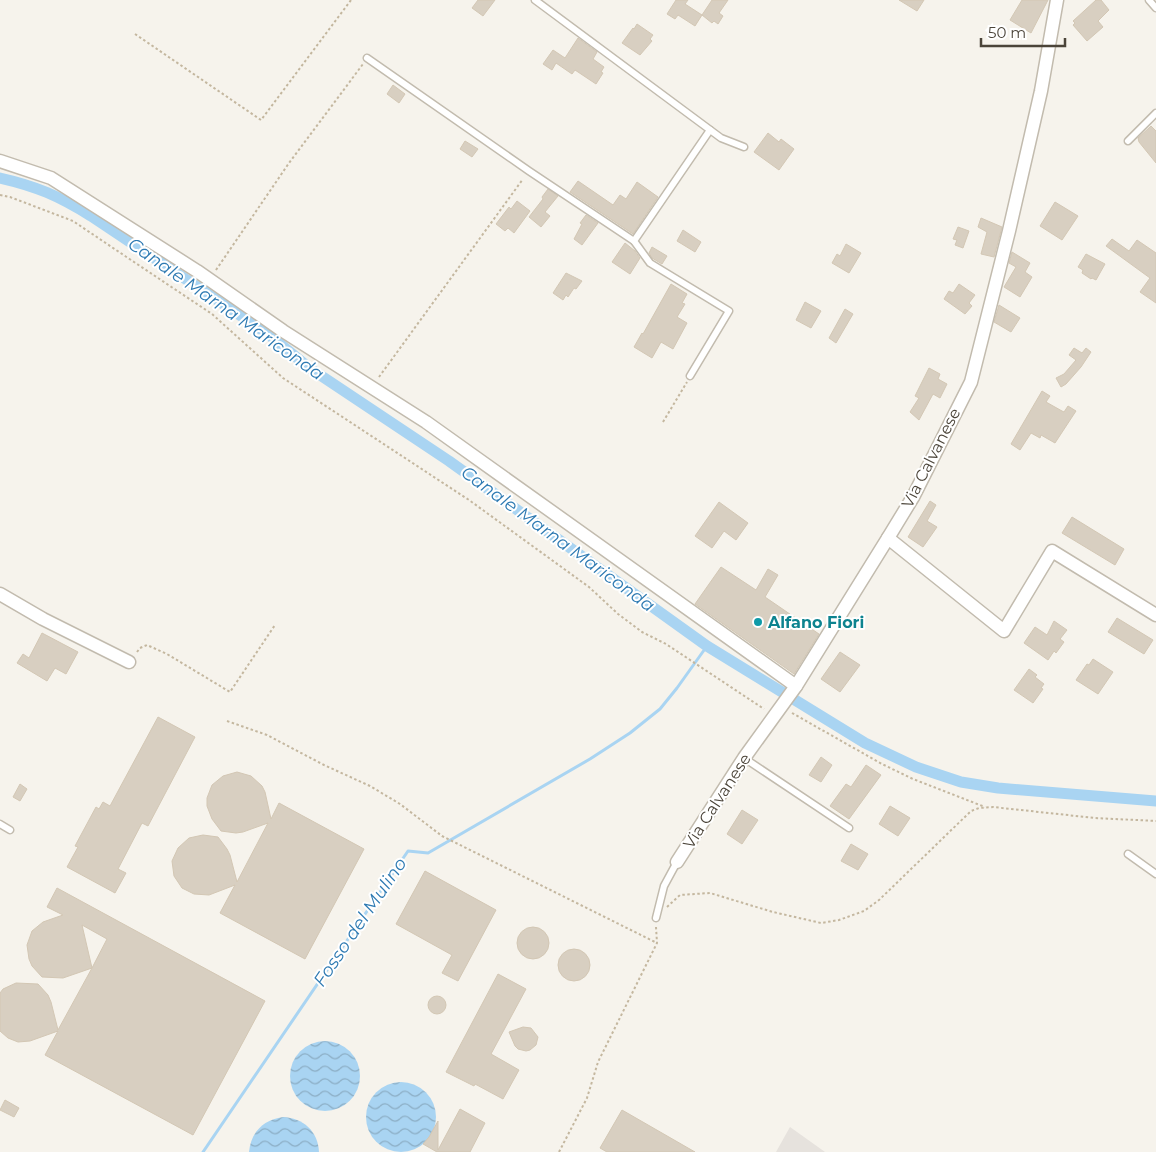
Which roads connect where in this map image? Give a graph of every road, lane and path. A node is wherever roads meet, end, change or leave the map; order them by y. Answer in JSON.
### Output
{"nodes":[{"id":1,"x":351,"y":0,"type":"edge"},
{"id":2,"x":535,"y":0,"type":"edge"},
{"id":3,"x":1057,"y":0,"type":"edge"},
{"id":4,"x":1149,"y":0,"type":"edge"},
{"id":5,"x":1156,"y":8,"type":"edge"},
{"id":6,"x":135,"y":34,"type":"dead end"},
{"id":7,"x":367,"y":58,"type":"joint"},
{"id":8,"x":1156,"y":113,"type":"edge"},
{"id":9,"x":710,"y":130,"type":"junction"},
{"id":10,"x":1128,"y":141,"type":"dead end"},
{"id":11,"x":744,"y":148,"type":"dead end"},
{"id":12,"x":0,"y":161,"type":"edge"},
{"id":13,"x":529,"y":171,"type":"junction"},
{"id":14,"x":0,"y":195,"type":"edge"},
{"id":15,"x":634,"y":241,"type":"junction"},
{"id":16,"x":210,"y":280,"type":"junction"},
{"id":17,"x":690,"y":376,"type":"joint"},
{"id":18,"x":372,"y":388,"type":"junction"},
{"id":19,"x":663,"y":422,"type":"dead end"},
{"id":20,"x":888,"y":538,"type":"junction"},
{"id":21,"x":0,"y":594,"type":"edge"},
{"id":22,"x":1156,"y":615,"type":"edge"},
{"id":23,"x":275,"y":625,"type":"dead end"},
{"id":24,"x":129,"y":662,"type":"joint"},
{"id":25,"x":795,"y":688,"type":"junction"},
{"id":26,"x":779,"y":709,"type":"junction"},
{"id":27,"x":226,"y":722,"type":"dead end"},
{"id":28,"x":744,"y":758,"type":"junction"},
{"id":29,"x":987,"y":807,"type":"junction"},
{"id":30,"x":1156,"y":821,"type":"edge"},
{"id":31,"x":0,"y":824,"type":"edge"},
{"id":32,"x":849,"y":828,"type":"dead end"},
{"id":33,"x":10,"y":830,"type":"dead end"},
{"id":34,"x":1128,"y":854,"type":"dead end"},
{"id":35,"x":677,"y":862,"type":"joint"},
{"id":36,"x":1156,"y":874,"type":"edge"},
{"id":37,"x":656,"y":918,"type":"junction"},
{"id":38,"x":657,"y":943,"type":"junction"},
{"id":39,"x":559,"y":1152,"type":"edge"}],
"edges":[{"from":1,"to":6,"type":"path"},
{"from":2,"to":9,"type":"lane"},
{"from":3,"to":20,"type":"street","name":"Via Calvanese"},
{"from":4,"to":5,"type":"lane"},
{"from":7,"to":13,"type":"lane"},
{"from":7,"to":16,"type":"path"},
{"from":8,"to":10,"type":"lane"},
{"from":9,"to":11,"type":"lane"},
{"from":9,"to":15,"type":"lane"},
{"from":12,"to":16,"type":"street"},
{"from":13,"to":15,"type":"lane"},
{"from":13,"to":18,"type":"path"},
{"from":14,"to":26,"type":"path"},
{"from":15,"to":17,"type":"lane"},
{"from":16,"to":18,"type":"street"},
{"from":17,"to":19,"type":"path"},
{"from":18,"to":25,"type":"street"},
{"from":20,"to":22,"type":"street"},
{"from":20,"to":25,"type":"street","name":"Via Calvanese"},
{"from":21,"to":24,"type":"street"},
{"from":23,"to":24,"type":"path"},
{"from":25,"to":26,"type":"street","name":"Via Calvanese"},
{"from":26,"to":28,"type":"street","name":"Via Calvanese"},
{"from":26,"to":29,"type":"path"},
{"from":27,"to":38,"type":"path"},
{"from":28,"to":32,"type":"lane"},
{"from":28,"to":35,"type":"street","name":"Via Calvanese"},
{"from":29,"to":30,"type":"path"},
{"from":29,"to":37,"type":"path"},
{"from":31,"to":33,"type":"lane"},
{"from":34,"to":36,"type":"lane"},
{"from":35,"to":37,"type":"lane"},
{"from":37,"to":38,"type":"path"},
{"from":38,"to":39,"type":"path"}]}
